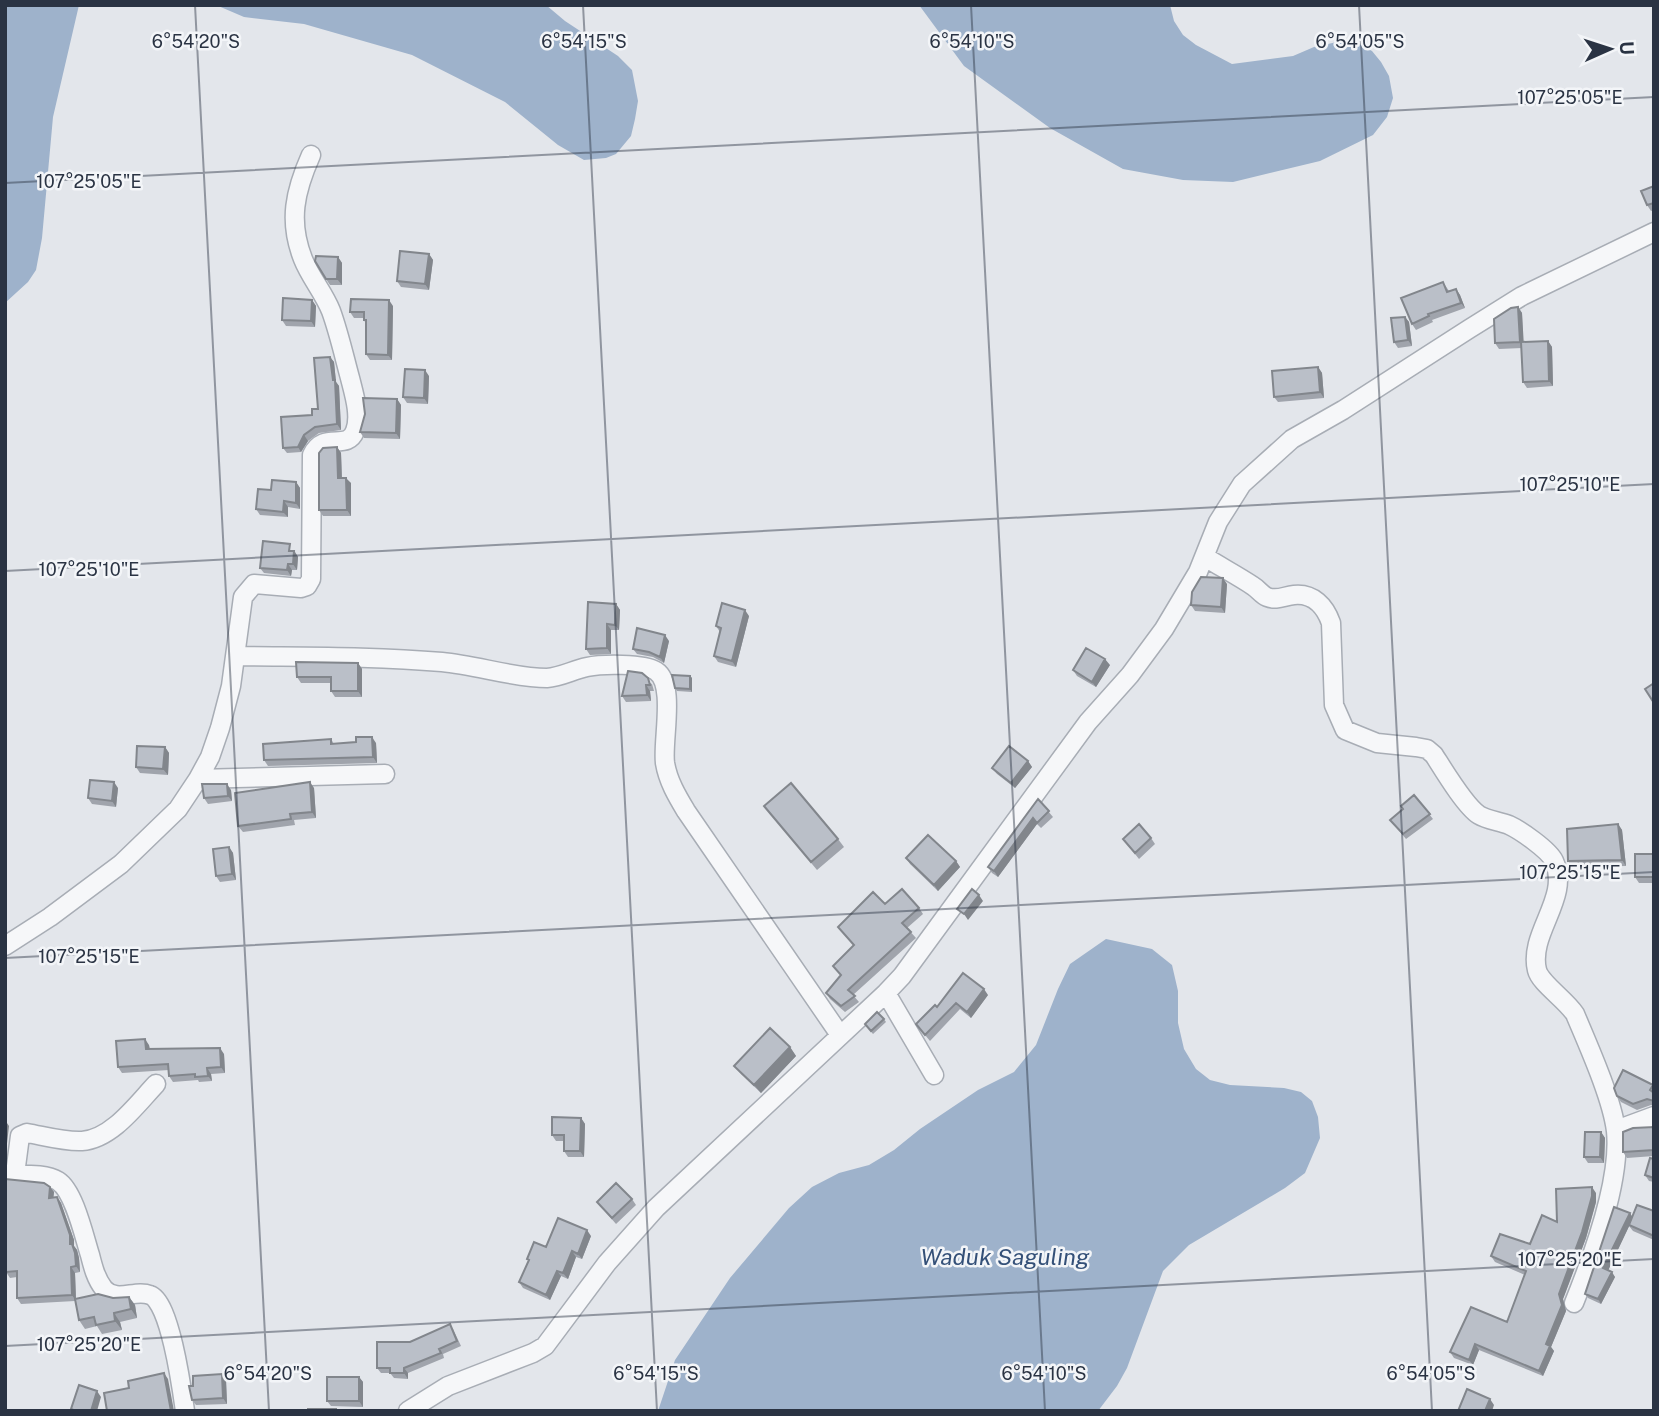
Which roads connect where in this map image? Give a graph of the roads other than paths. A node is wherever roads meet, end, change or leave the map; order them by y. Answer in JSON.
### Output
{"nodes":[{"id":1,"x":311,"y":155,"type":"dead end"},
{"id":2,"x":1654,"y":232,"type":"edge"},
{"id":3,"x":1205,"y":557,"type":"junction"},
{"id":4,"x":235,"y":656,"type":"junction"},
{"id":5,"x":385,"y":774,"type":"dead end"},
{"id":6,"x":198,"y":779,"type":"junction"},
{"id":7,"x":5,"y":946,"type":"edge"},
{"id":8,"x":886,"y":993,"type":"junction"},
{"id":9,"x":841,"y":1035,"type":"junction"},
{"id":10,"x":934,"y":1075,"type":"dead end"},
{"id":11,"x":156,"y":1084,"type":"dead end"},
{"id":12,"x":1654,"y":1116,"type":"edge"},
{"id":13,"x":1616,"y":1130,"type":"junction"},
{"id":14,"x":10,"y":1174,"type":"edge"},
{"id":15,"x":1574,"y":1303,"type":"dead end"},
{"id":16,"x":185,"y":1411,"type":"edge"},
{"id":17,"x":408,"y":1411,"type":"edge"}],
"edges":[{"from":1,"to":4,"type":"street"},
{"from":2,"to":3,"type":"street"},
{"from":3,"to":8,"type":"street"},
{"from":3,"to":13,"type":"street"},
{"from":4,"to":6,"type":"street"},
{"from":4,"to":9,"type":"street"},
{"from":5,"to":6,"type":"street"},
{"from":6,"to":7,"type":"street"},
{"from":8,"to":9,"type":"street"},
{"from":8,"to":10,"type":"street"},
{"from":9,"to":17,"type":"street"},
{"from":11,"to":14,"type":"street"},
{"from":12,"to":13,"type":"street"},
{"from":13,"to":15,"type":"street"},
{"from":14,"to":16,"type":"street"}]}
